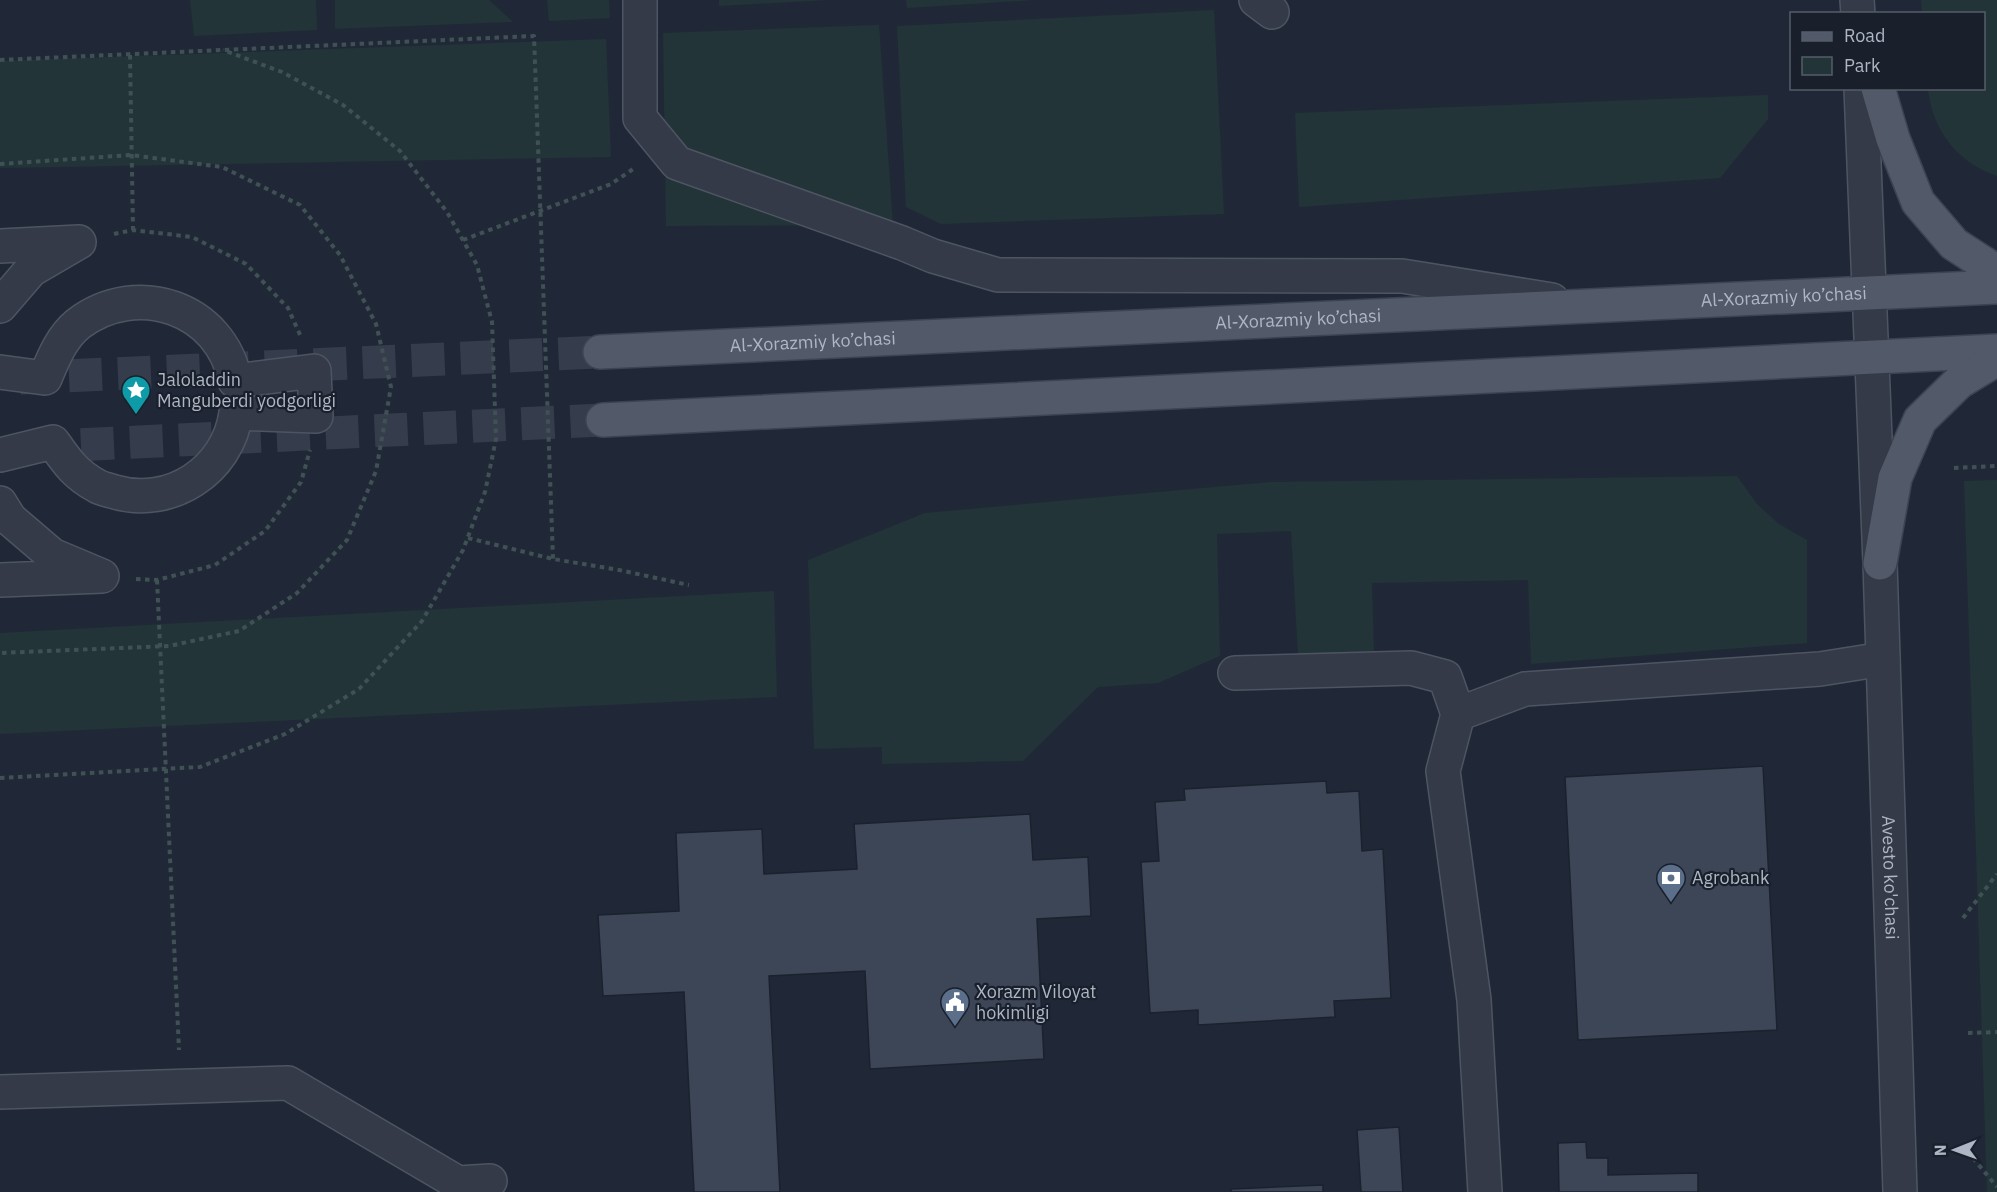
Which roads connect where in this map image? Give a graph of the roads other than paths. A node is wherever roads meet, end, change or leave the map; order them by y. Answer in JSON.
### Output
{"nodes":[{"id":1,"x":640,"y":13,"type":"edge"},
{"id":2,"x":1861,"y":90,"type":"edge"},
{"id":3,"x":1879,"y":90,"type":"edge"},
{"id":4,"x":0,"y":246,"type":"edge"},
{"id":5,"x":1997,"y":272,"type":"edge"},
{"id":6,"x":1997,"y":287,"type":"edge"},
{"id":7,"x":1869,"y":295,"type":"junction"},
{"id":8,"x":0,"y":306,"type":"edge"},
{"id":9,"x":1592,"y":307,"type":"junction"},
{"id":10,"x":1997,"y":351,"type":"edge"},
{"id":11,"x":600,"y":352,"type":"tunnel mouth"},
{"id":12,"x":1871,"y":358,"type":"junction"},
{"id":13,"x":1997,"y":359,"type":"edge"},
{"id":14,"x":0,"y":372,"type":"edge"},
{"id":15,"x":603,"y":420,"type":"tunnel mouth"},
{"id":16,"x":0,"y":455,"type":"edge"},
{"id":17,"x":0,"y":503,"type":"edge"},
{"id":18,"x":1880,"y":563,"type":"junction"},
{"id":19,"x":0,"y":580,"type":"edge"},
{"id":20,"x":1883,"y":659,"type":"junction"},
{"id":21,"x":1235,"y":673,"type":"dead end"},
{"id":22,"x":1458,"y":714,"type":"junction"},
{"id":23,"x":0,"y":1092,"type":"edge"},
{"id":24,"x":490,"y":1181,"type":"dead end"},
{"id":25,"x":1485,"y":1192,"type":"edge"},
{"id":26,"x":1900,"y":1192,"type":"edge"}],
"edges":[{"from":1,"to":9,"type":"street"},
{"from":2,"to":7,"type":"street","name":"Avesto ko'chasi"},
{"from":3,"to":5,"type":"main road"},
{"from":4,"to":8,"type":"street"},
{"from":6,"to":7,"type":"main road","name":"Al-Xorazmiy ko’chasi"},
{"from":7,"to":9,"type":"main road","name":"Al-Xorazmiy ko’chasi"},
{"from":7,"to":12,"type":"street","name":"Avesto ko'chasi"},
{"from":9,"to":11,"type":"main road","name":"Al-Xorazmiy ko’chasi"},
{"from":10,"to":12,"type":"main road"},
{"from":12,"to":15,"type":"main road"},
{"from":12,"to":18,"type":"street","name":"Avesto ko'chasi"},
{"from":13,"to":18,"type":"main road"},
{"from":14,"to":16,"type":"street"},
{"from":17,"to":19,"type":"street"},
{"from":18,"to":20,"type":"street","name":"Avesto ko'chasi"},
{"from":20,"to":22,"type":"street"},
{"from":20,"to":26,"type":"street","name":"Avesto ko'chasi"},
{"from":21,"to":22,"type":"street"},
{"from":22,"to":25,"type":"street"},
{"from":23,"to":24,"type":"street"}]}
